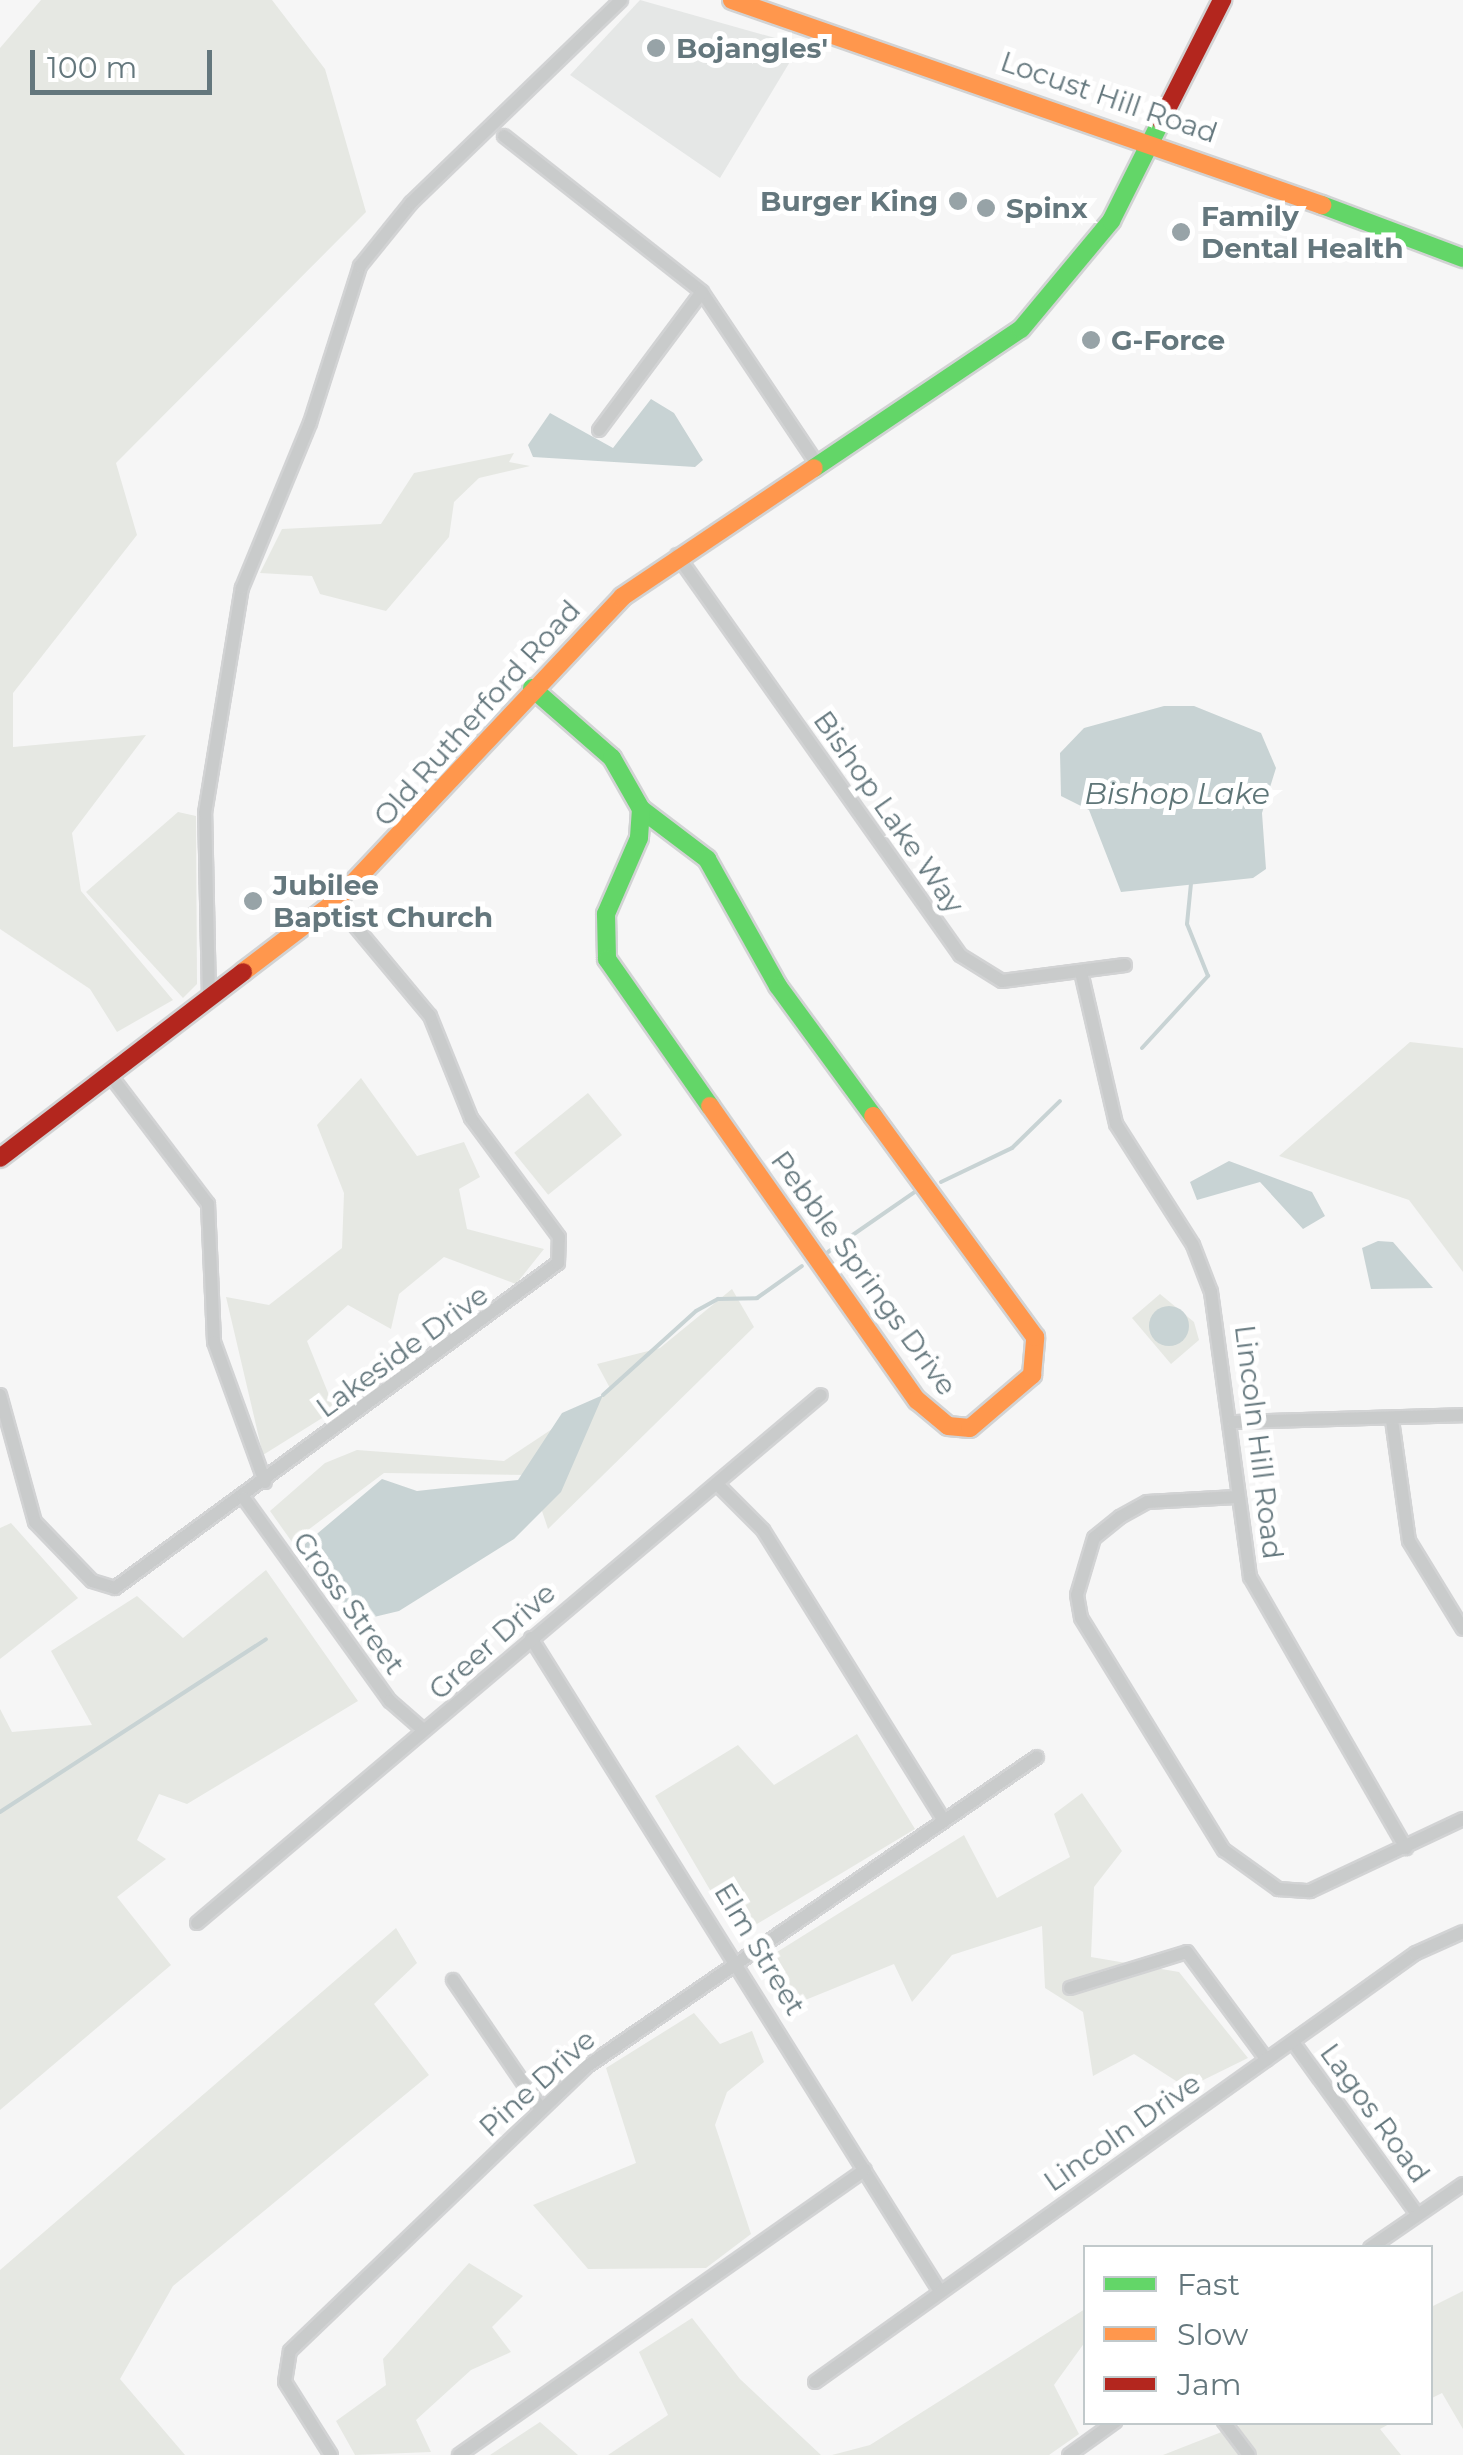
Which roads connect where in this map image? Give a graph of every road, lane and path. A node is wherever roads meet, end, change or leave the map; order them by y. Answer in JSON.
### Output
{"nodes":[{"id":1,"x":621,"y":0,"type":"edge"},
{"id":2,"x":732,"y":0,"type":"edge"},
{"id":3,"x":1222,"y":0,"type":"edge"},
{"id":4,"x":504,"y":136,"type":"dead end"},
{"id":5,"x":1154,"y":141,"type":"junction"},
{"id":6,"x":1463,"y":258,"type":"edge"},
{"id":7,"x":702,"y":292,"type":"junction"},
{"id":8,"x":599,"y":430,"type":"dead end"},
{"id":9,"x":818,"y":465,"type":"junction"},
{"id":10,"x":676,"y":555,"type":"junction"},
{"id":11,"x":532,"y":688,"type":"junction"},
{"id":12,"x":641,"y":809,"type":"junction"},
{"id":13,"x":334,"y":902,"type":"junction"},
{"id":14,"x":1124,"y":965,"type":"dead end"},
{"id":15,"x":1081,"y":972,"type":"junction"},
{"id":16,"x":210,"y":998,"type":"junction"},
{"id":17,"x":110,"y":1075,"type":"junction"},
{"id":18,"x":0,"y":1158,"type":"edge"},
{"id":19,"x":0,"y":1395,"type":"edge"},
{"id":20,"x":821,"y":1395,"type":"dead end"},
{"id":21,"x":1463,"y":1415,"type":"edge"},
{"id":22,"x":1392,"y":1420,"type":"junction"},
{"id":23,"x":1233,"y":1422,"type":"junction"},
{"id":24,"x":265,"y":1482,"type":"junction"},
{"id":25,"x":721,"y":1488,"type":"junction"},
{"id":26,"x":1236,"y":1497,"type":"junction"},
{"id":27,"x":244,"y":1498,"type":"junction"},
{"id":28,"x":1463,"y":1629,"type":"edge"},
{"id":29,"x":531,"y":1638,"type":"junction"},
{"id":30,"x":422,"y":1728,"type":"junction"},
{"id":31,"x":1037,"y":1758,"type":"dead end"},
{"id":32,"x":942,"y":1818,"type":"junction"},
{"id":33,"x":1463,"y":1819,"type":"edge"},
{"id":34,"x":1406,"y":1848,"type":"junction"},
{"id":35,"x":196,"y":1924,"type":"dead end"},
{"id":36,"x":1463,"y":1932,"type":"edge"},
{"id":37,"x":736,"y":1960,"type":"junction"},
{"id":38,"x":453,"y":1980,"type":"dead end"},
{"id":39,"x":1070,"y":1988,"type":"dead end"},
{"id":40,"x":1293,"y":2042,"type":"junction"},
{"id":41,"x":1267,"y":2060,"type":"junction"},
{"id":42,"x":541,"y":2109,"type":"junction"},
{"id":43,"x":865,"y":2170,"type":"junction"},
{"id":44,"x":1463,"y":2184,"type":"edge"},
{"id":45,"x":1417,"y":2214,"type":"junction"},
{"id":46,"x":1374,"y":2245,"type":"edge"},
{"id":47,"x":939,"y":2290,"type":"junction"},
{"id":48,"x":815,"y":2382,"type":"dead end"},
{"id":49,"x":1110,"y":2425,"type":"edge"},
{"id":50,"x":1226,"y":2425,"type":"edge"},
{"id":51,"x":331,"y":2455,"type":"edge"},
{"id":52,"x":460,"y":2455,"type":"edge"},
{"id":53,"x":1069,"y":2455,"type":"edge"},
{"id":54,"x":1249,"y":2455,"type":"edge"}],
"edges":[{"from":1,"to":16,"type":"street"},
{"from":2,"to":5,"type":"street","name":"Locust Hill Road"},
{"from":3,"to":5,"type":"street","name":"Old Rutherford Road"},
{"from":4,"to":7,"type":"street"},
{"from":5,"to":6,"type":"street","name":"Locust Hill Road"},
{"from":5,"to":9,"type":"street","name":"Old Rutherford Road"},
{"from":7,"to":8,"type":"street"},
{"from":7,"to":9,"type":"street"},
{"from":9,"to":10,"type":"street","name":"Old Rutherford Road"},
{"from":10,"to":11,"type":"street","name":"Old Rutherford Road"},
{"from":10,"to":15,"type":"street","name":"Bishop Lake Way"},
{"from":11,"to":12,"type":"street","name":"Pebble Springs Drive"},
{"from":11,"to":13,"type":"street","name":"Old Rutherford Road"},
{"from":12,"to":12,"type":"street","name":"Pebble Springs Drive"},
{"from":13,"to":16,"type":"street","name":"Old Rutherford Road"},
{"from":13,"to":24,"type":"street","name":"Lakeside Drive"},
{"from":14,"to":15,"type":"street","name":"Bishop Lake Way"},
{"from":15,"to":23,"type":"street","name":"Lincoln Hill Road"},
{"from":16,"to":17,"type":"street","name":"Old Rutherford Road"},
{"from":17,"to":18,"type":"street","name":"Old Rutherford Road"},
{"from":17,"to":24,"type":"street"},
{"from":19,"to":27,"type":"street","name":"Lakeside Drive"},
{"from":20,"to":25,"type":"street","name":"Greer Drive"},
{"from":21,"to":22,"type":"street"},
{"from":22,"to":23,"type":"street"},
{"from":22,"to":28,"type":"street"},
{"from":23,"to":26,"type":"street","name":"Lincoln Hill Road"},
{"from":24,"to":27,"type":"street","name":"Lakeside Drive"},
{"from":25,"to":29,"type":"street","name":"Greer Drive"},
{"from":25,"to":32,"type":"street"},
{"from":26,"to":34,"type":"street","name":"Lincoln Hill Road"},
{"from":26,"to":34,"type":"street"},
{"from":27,"to":30,"type":"street","name":"Cross Street"},
{"from":29,"to":30,"type":"street","name":"Greer Drive"},
{"from":29,"to":37,"type":"street","name":"Elm Street"},
{"from":30,"to":35,"type":"street","name":"Greer Drive"},
{"from":31,"to":32,"type":"street","name":"Pine Drive"},
{"from":32,"to":37,"type":"street","name":"Pine Drive"},
{"from":33,"to":34,"type":"street"},
{"from":36,"to":40,"type":"street","name":"Lincoln Drive"},
{"from":37,"to":42,"type":"street","name":"Pine Drive"},
{"from":37,"to":43,"type":"street","name":"Elm Street"},
{"from":38,"to":42,"type":"street"},
{"from":39,"to":41,"type":"street"},
{"from":40,"to":41,"type":"street","name":"Lincoln Drive"},
{"from":40,"to":45,"type":"street","name":"Lagos Road"},
{"from":41,"to":47,"type":"street","name":"Lincoln Drive"},
{"from":42,"to":51,"type":"street","name":"Pine Drive"},
{"from":43,"to":47,"type":"street","name":"Elm Street"},
{"from":43,"to":52,"type":"street"},
{"from":44,"to":45,"type":"street"},
{"from":45,"to":46,"type":"street"},
{"from":47,"to":48,"type":"street","name":"Lincoln Drive"},
{"from":49,"to":53,"type":"street"},
{"from":50,"to":54,"type":"street"}]}
